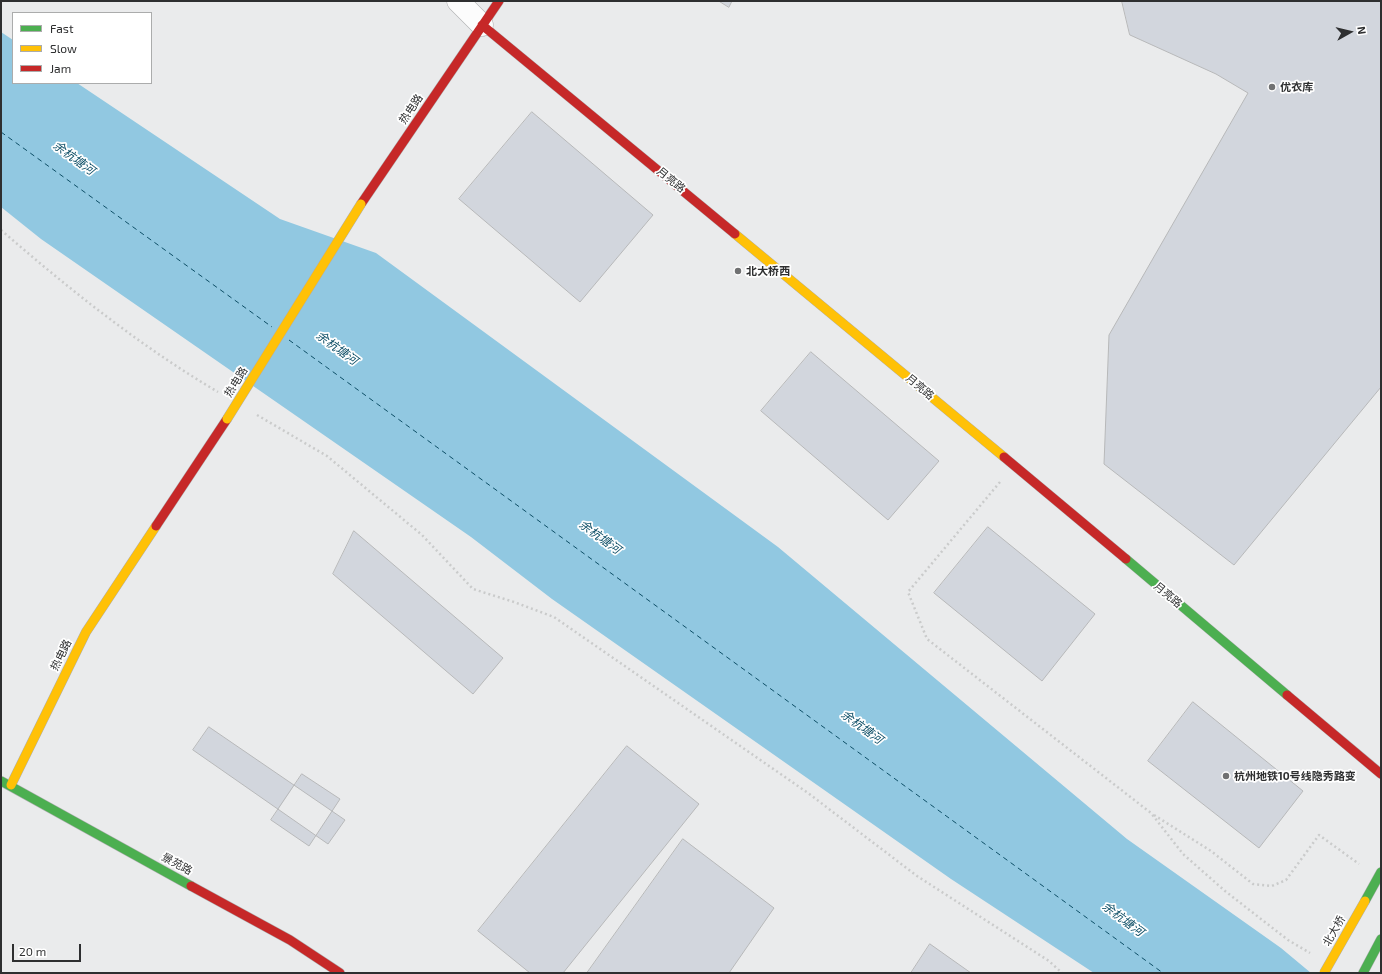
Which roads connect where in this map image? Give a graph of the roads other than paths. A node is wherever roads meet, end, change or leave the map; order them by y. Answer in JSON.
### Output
{"nodes":[{"id":1,"x":458,"y":1,"type":"edge"},
{"id":2,"x":499,"y":1,"type":"edge"},
{"id":3,"x":482,"y":25,"type":"junction"},
{"id":4,"x":1381,"y":774,"type":"edge"},
{"id":5,"x":1,"y":781,"type":"edge"},
{"id":6,"x":11,"y":785,"type":"junction"},
{"id":7,"x":1379,"y":875,"type":"edge"},
{"id":8,"x":1381,"y":939,"type":"edge"},
{"id":9,"x":340,"y":973,"type":"edge"},
{"id":10,"x":1324,"y":973,"type":"edge"},
{"id":11,"x":1363,"y":973,"type":"edge"}],
"edges":[{"from":1,"to":3,"type":"street","name":"月亮路"},
{"from":2,"to":3,"type":"street","name":"热电路"},
{"from":3,"to":4,"type":"street","name":"月亮路"},
{"from":3,"to":6,"type":"street","name":"热电路","bridge":true},
{"from":5,"to":6,"type":"street","name":"景苑路"},
{"from":6,"to":9,"type":"street","name":"景苑路"},
{"from":7,"to":10,"type":"street","name":"北大桥","bridge":true},
{"from":8,"to":11,"type":"street"}]}
